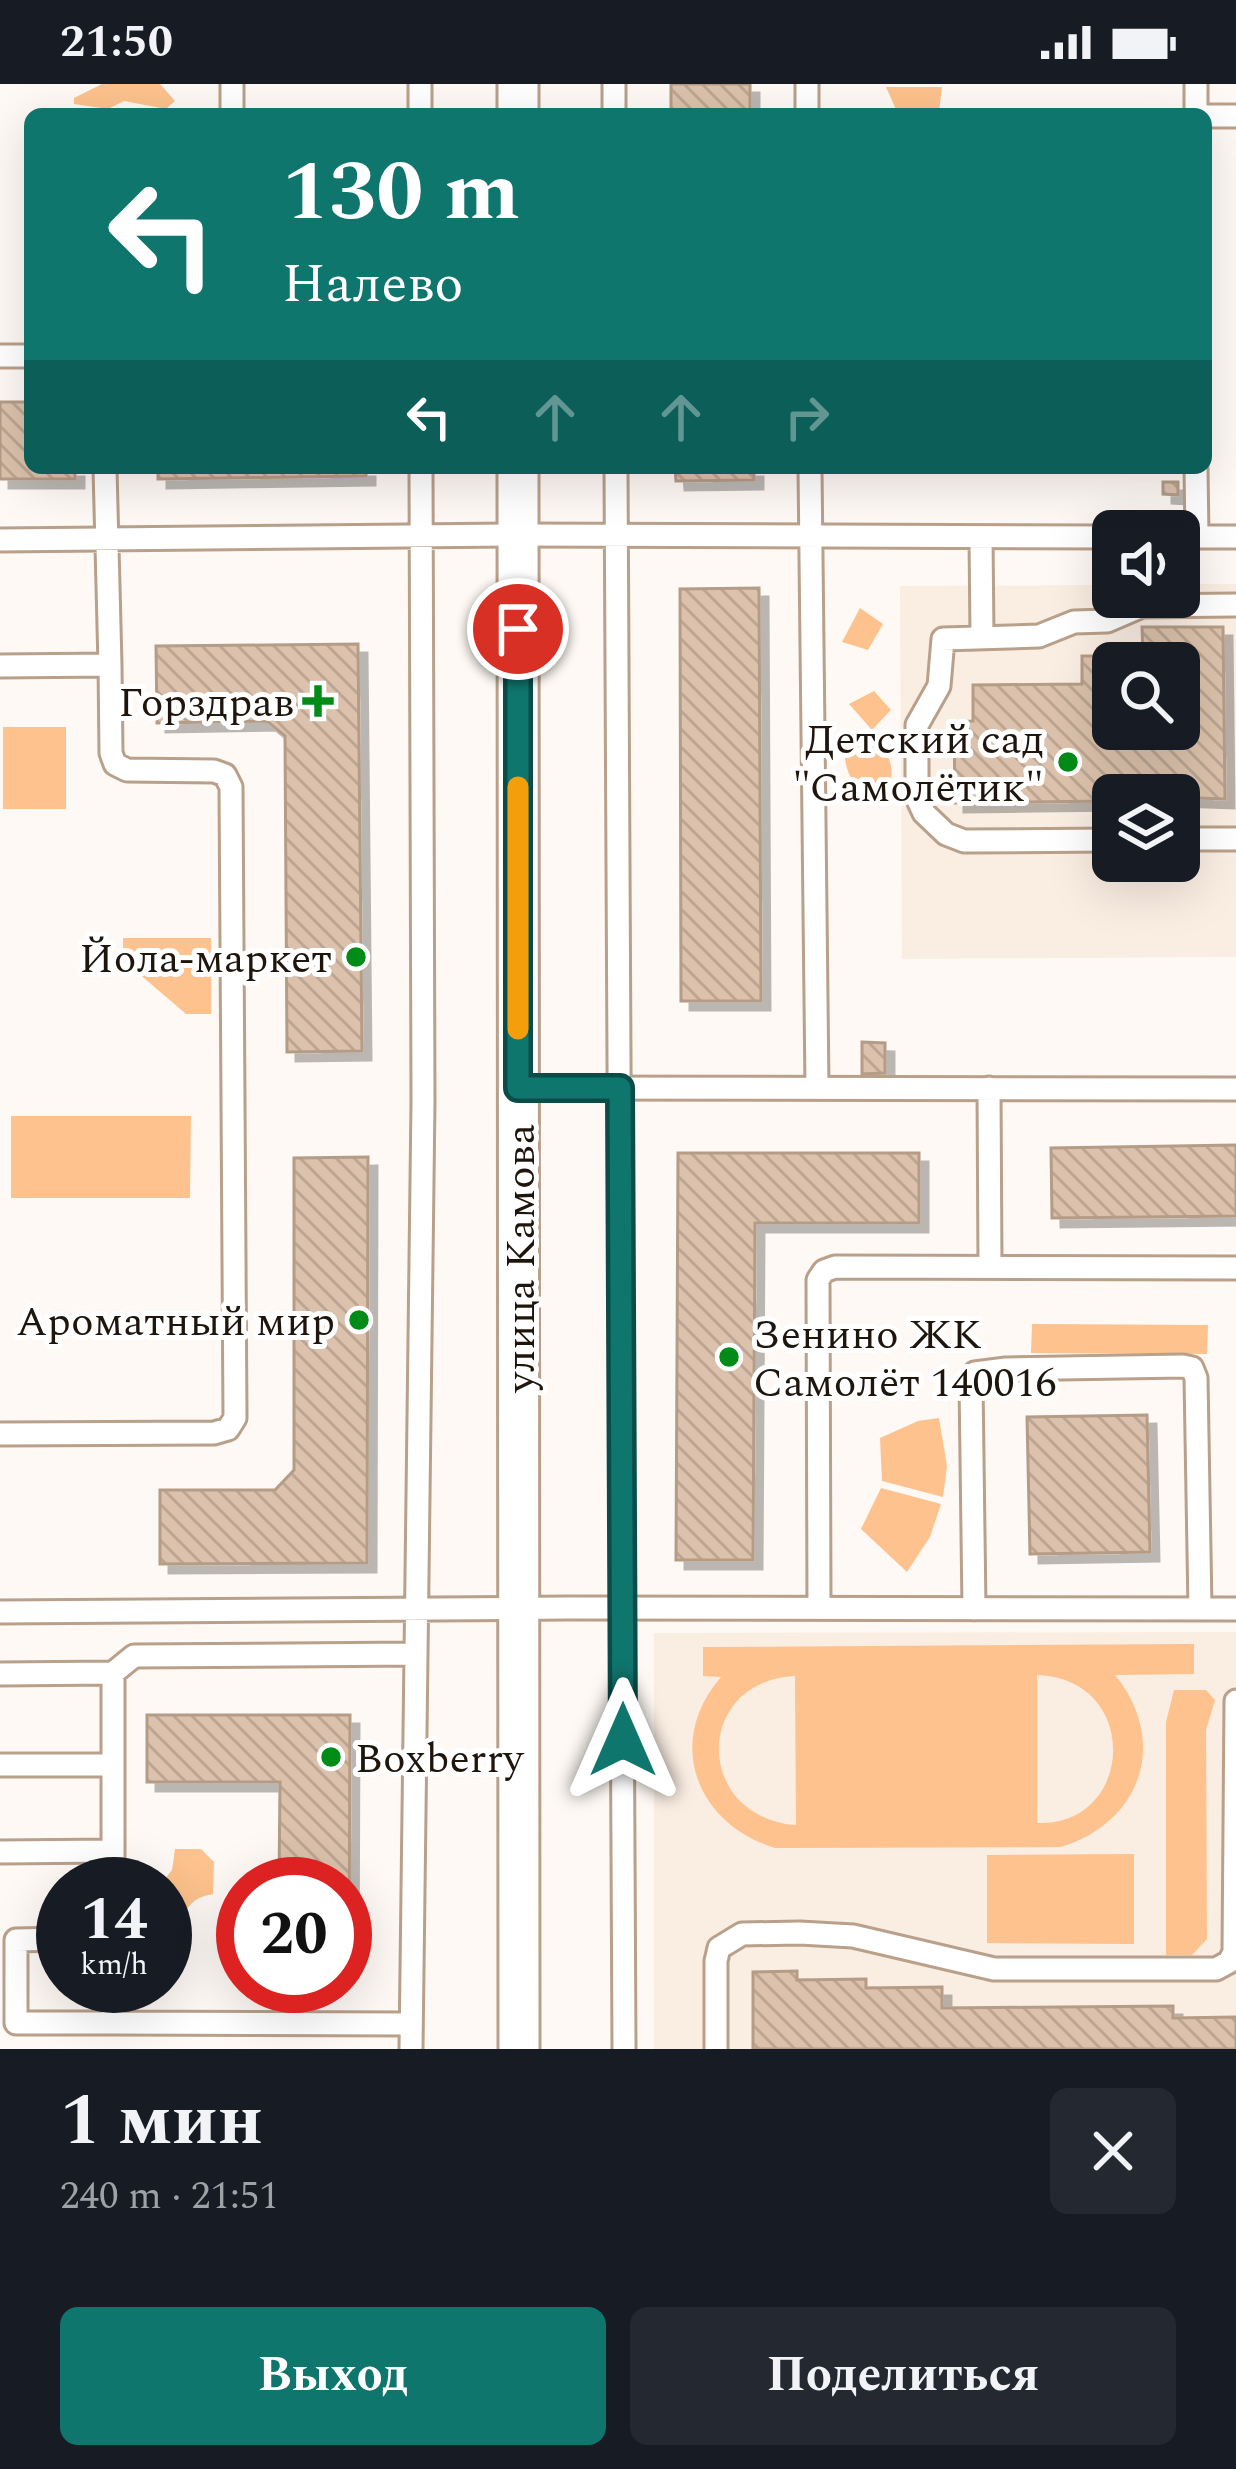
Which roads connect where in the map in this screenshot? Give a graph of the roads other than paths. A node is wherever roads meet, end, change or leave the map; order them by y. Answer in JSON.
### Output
{"nodes":[{"id":1,"x":105,"y":474,"type":"edge"},
{"id":2,"x":421,"y":474,"type":"edge"},
{"id":3,"x":518,"y":474,"type":"edge"},
{"id":4,"x":616,"y":474,"type":"edge"},
{"id":5,"x":810,"y":474,"type":"edge"},
{"id":6,"x":1195,"y":474,"type":"edge"},
{"id":7,"x":1191,"y":510,"type":"edge"},
{"id":8,"x":518,"y":535,"type":"junction"},
{"id":9,"x":422,"y":536,"type":"junction"},
{"id":10,"x":617,"y":537,"type":"junction"},
{"id":11,"x":811,"y":537,"type":"junction"},
{"id":12,"x":981,"y":537,"type":"junction"},
{"id":13,"x":1092,"y":537,"type":"edge"},
{"id":14,"x":1200,"y":537,"type":"edge"},
{"id":15,"x":1236,"y":537,"type":"edge"},
{"id":16,"x":107,"y":539,"type":"junction"},
{"id":17,"x":0,"y":540,"type":"edge"},
{"id":18,"x":1236,"y":605,"type":"edge"},
{"id":19,"x":982,"y":636,"type":"junction"},
{"id":20,"x":110,"y":665,"type":"junction"},
{"id":21,"x":0,"y":666,"type":"edge"},
{"id":22,"x":1200,"y":839,"type":"edge"},
{"id":23,"x":1236,"y":839,"type":"edge"},
{"id":24,"x":1092,"y":840,"type":"edge"},
{"id":25,"x":518,"y":1088,"type":"junction"},
{"id":26,"x":620,"y":1088,"type":"junction"},
{"id":27,"x":817,"y":1088,"type":"junction"},
{"id":28,"x":989,"y":1088,"type":"junction"},
{"id":29,"x":1236,"y":1089,"type":"edge"},
{"id":30,"x":990,"y":1267,"type":"junction"},
{"id":31,"x":1236,"y":1268,"type":"edge"},
{"id":32,"x":0,"y":1434,"type":"edge"},
{"id":33,"x":623,"y":1607,"type":"junction"},
{"id":34,"x":519,"y":1608,"type":"junction"},
{"id":35,"x":819,"y":1608,"type":"junction"},
{"id":36,"x":974,"y":1609,"type":"junction"},
{"id":37,"x":1200,"y":1609,"type":"junction"},
{"id":38,"x":1236,"y":1609,"type":"edge"},
{"id":39,"x":417,"y":1610,"type":"junction"},
{"id":40,"x":0,"y":1612,"type":"edge"},
{"id":41,"x":416,"y":1654,"type":"junction"},
{"id":42,"x":113,"y":1673,"type":"junction"},
{"id":43,"x":0,"y":1674,"type":"edge"},
{"id":44,"x":1236,"y":1701,"type":"edge"},
{"id":45,"x":0,"y":1765,"type":"edge"},
{"id":46,"x":113,"y":1765,"type":"junction"},
{"id":47,"x":113,"y":1851,"type":"junction"},
{"id":48,"x":0,"y":1852,"type":"edge"},
{"id":49,"x":113,"y":1857,"type":"edge"},
{"id":50,"x":36,"y":1940,"type":"edge"},
{"id":51,"x":8,"y":1976,"type":"edge"},
{"id":52,"x":113,"y":2013,"type":"edge"},
{"id":53,"x":113,"y":2023,"type":"junction"},
{"id":54,"x":411,"y":2024,"type":"junction"},
{"id":55,"x":410,"y":2049,"type":"edge"},
{"id":56,"x":519,"y":2049,"type":"edge"},
{"id":57,"x":624,"y":2049,"type":"edge"},
{"id":58,"x":716,"y":2049,"type":"edge"}],
"edges":[{"from":1,"to":16,"type":"lane"},
{"from":2,"to":9,"type":"lane"},
{"from":3,"to":8,"type":"street","name":"улица Камова"},
{"from":4,"to":10,"type":"lane"},
{"from":5,"to":11,"type":"lane"},
{"from":6,"to":7,"type":"lane"},
{"from":8,"to":9,"type":"lane"},
{"from":8,"to":10,"type":"lane"},
{"from":8,"to":25,"type":"street","name":"улица Камова"},
{"from":9,"to":16,"type":"lane"},
{"from":9,"to":39,"type":"lane"},
{"from":10,"to":11,"type":"lane"},
{"from":10,"to":26,"type":"lane"},
{"from":11,"to":12,"type":"lane"},
{"from":11,"to":27,"type":"lane"},
{"from":12,"to":13,"type":"lane"},
{"from":12,"to":19,"type":"lane"},
{"from":14,"to":15,"type":"lane"},
{"from":16,"to":17,"type":"lane"},
{"from":16,"to":20,"type":"lane"},
{"from":18,"to":19,"type":"lane"},
{"from":19,"to":24,"type":"lane"},
{"from":20,"to":21,"type":"lane"},
{"from":20,"to":32,"type":"lane"},
{"from":22,"to":23,"type":"lane"},
{"from":25,"to":26,"type":"lane"},
{"from":25,"to":34,"type":"street","name":"улица Камова"},
{"from":26,"to":27,"type":"lane"},
{"from":26,"to":33,"type":"lane"},
{"from":27,"to":28,"type":"lane"},
{"from":28,"to":29,"type":"lane"},
{"from":28,"to":30,"type":"lane"},
{"from":30,"to":31,"type":"lane"},
{"from":30,"to":35,"type":"lane"},
{"from":33,"to":34,"type":"lane"},
{"from":33,"to":35,"type":"lane"},
{"from":33,"to":57,"type":"lane"},
{"from":34,"to":39,"type":"lane"},
{"from":34,"to":56,"type":"street","name":"улица Камова"},
{"from":35,"to":36,"type":"lane"},
{"from":36,"to":37,"type":"lane"},
{"from":36,"to":37,"type":"lane"},
{"from":37,"to":38,"type":"lane"},
{"from":39,"to":40,"type":"lane"},
{"from":39,"to":41,"type":"lane"},
{"from":41,"to":42,"type":"lane"},
{"from":41,"to":54,"type":"lane"},
{"from":42,"to":43,"type":"lane"},
{"from":42,"to":46,"type":"lane"},
{"from":44,"to":58,"type":"lane"},
{"from":45,"to":46,"type":"lane"},
{"from":46,"to":47,"type":"lane"},
{"from":47,"to":48,"type":"lane"},
{"from":47,"to":49,"type":"lane"},
{"from":50,"to":51,"type":"lane"},
{"from":51,"to":53,"type":"lane"},
{"from":52,"to":53,"type":"lane"},
{"from":53,"to":54,"type":"lane"},
{"from":54,"to":55,"type":"lane"}]}
